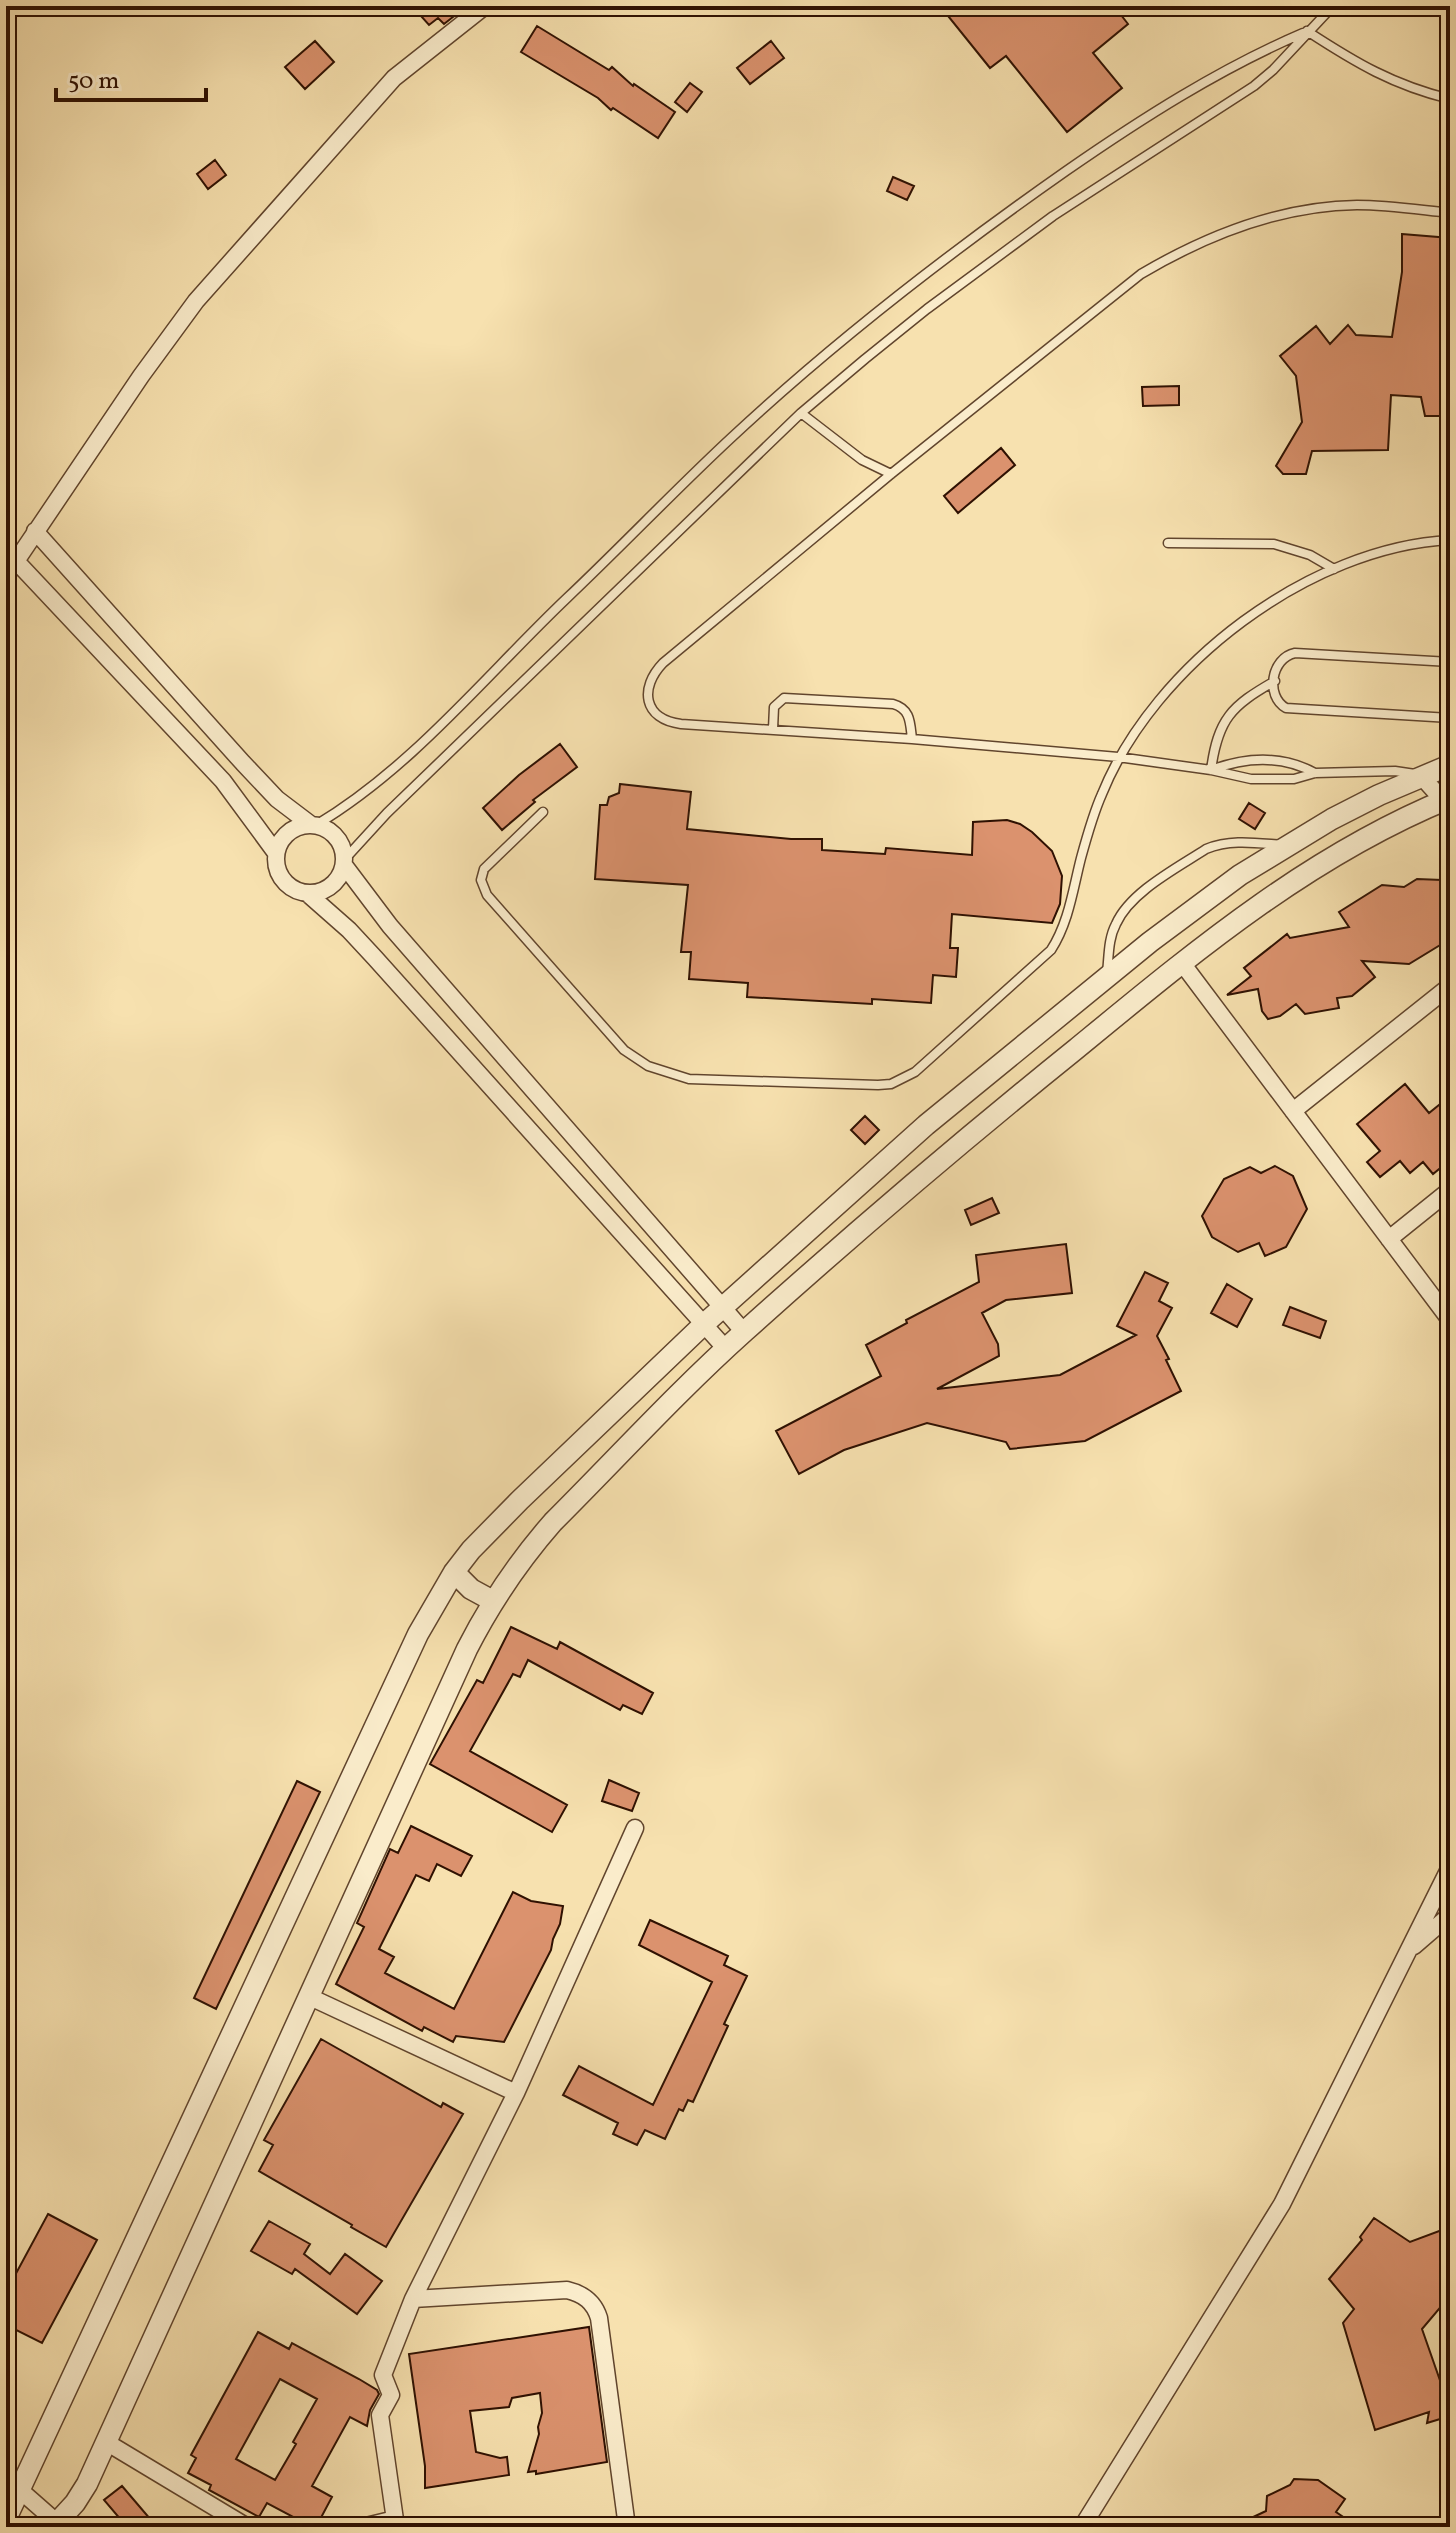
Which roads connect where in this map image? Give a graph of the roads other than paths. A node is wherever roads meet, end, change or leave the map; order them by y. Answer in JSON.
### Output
{"nodes":[{"id":1,"x":485,"y":6,"type":"edge"},
{"id":2,"x":1333,"y":6,"type":"edge"},
{"id":3,"x":1307,"y":31,"type":"junction"},
{"id":4,"x":1450,"y":99,"type":"edge"},
{"id":5,"x":1450,"y":213,"type":"edge"},
{"id":6,"x":801,"y":413,"type":"junction"},
{"id":7,"x":891,"y":474,"type":"junction"},
{"id":8,"x":35,"y":531,"type":"junction"},
{"id":9,"x":1450,"y":540,"type":"edge"},
{"id":10,"x":1168,"y":543,"type":"dead end"},
{"id":11,"x":16,"y":561,"type":"junction"},
{"id":12,"x":1334,"y":569,"type":"junction"},
{"id":13,"x":6,"y":576,"type":"edge"},
{"id":14,"x":1450,"y":662,"type":"edge"},
{"id":15,"x":1275,"y":681,"type":"junction"},
{"id":16,"x":1450,"y":718,"type":"edge"},
{"id":17,"x":773,"y":729,"type":"junction"},
{"id":18,"x":912,"y":739,"type":"junction"},
{"id":19,"x":1118,"y":757,"type":"junction"},
{"id":20,"x":1450,"y":765,"type":"edge"},
{"id":21,"x":1211,"y":770,"type":"junction"},
{"id":22,"x":1315,"y":773,"type":"junction"},
{"id":23,"x":1422,"y":777,"type":"junction"},
{"id":24,"x":1448,"y":803,"type":"edge"},
{"id":25,"x":543,"y":812,"type":"dead end"},
{"id":26,"x":313,"y":825,"type":"junction"},
{"id":27,"x":1287,"y":845,"type":"junction"},
{"id":28,"x":276,"y":853,"type":"junction"},
{"id":29,"x":344,"y":862,"type":"junction"},
{"id":30,"x":307,"y":893,"type":"junction"},
{"id":31,"x":1182,"y":963,"type":"junction"},
{"id":32,"x":1107,"y":978,"type":"junction"},
{"id":33,"x":1450,"y":986,"type":"edge"},
{"id":34,"x":1293,"y":1111,"type":"junction"},
{"id":35,"x":1450,"y":1190,"type":"edge"},
{"id":36,"x":1389,"y":1239,"type":"junction"},
{"id":37,"x":722,"y":1307,"type":"junction"},
{"id":38,"x":1450,"y":1320,"type":"edge"},
{"id":39,"x":703,"y":1325,"type":"junction"},
{"id":40,"x":744,"y":1332,"type":"junction"},
{"id":41,"x":726,"y":1349,"type":"junction"},
{"id":42,"x":454,"y":1572,"type":"junction"},
{"id":43,"x":493,"y":1601,"type":"junction"},
{"id":44,"x":635,"y":1828,"type":"dead end"},
{"id":45,"x":1450,"y":1867,"type":"edge"},
{"id":46,"x":1450,"y":1915,"type":"edge"},
{"id":47,"x":1410,"y":1949,"type":"junction"},
{"id":48,"x":310,"y":1997,"type":"junction"},
{"id":49,"x":516,"y":2093,"type":"junction"},
{"id":50,"x":413,"y":2299,"type":"junction"},
{"id":51,"x":106,"y":2442,"type":"junction"},
{"id":52,"x":21,"y":2491,"type":"junction"},
{"id":53,"x":6,"y":2519,"type":"edge"},
{"id":54,"x":395,"y":2523,"type":"edge"},
{"id":55,"x":57,"y":2525,"type":"edge"},
{"id":56,"x":253,"y":2527,"type":"edge"},
{"id":57,"x":362,"y":2527,"type":"edge"},
{"id":58,"x":627,"y":2527,"type":"edge"},
{"id":59,"x":1082,"y":2527,"type":"edge"}],
"edges":[{"from":1,"to":8,"type":"street"},
{"from":2,"to":3,"type":"lane"},
{"from":3,"to":4,"type":"lane"},
{"from":3,"to":6,"type":"lane"},
{"from":3,"to":26,"type":"lane"},
{"from":5,"to":7,"type":"lane"},
{"from":6,"to":7,"type":"lane"},
{"from":6,"to":29,"type":"lane"},
{"from":7,"to":17,"type":"lane"},
{"from":8,"to":11,"type":"street"},
{"from":8,"to":26,"type":"street"},
{"from":9,"to":12,"type":"lane"},
{"from":10,"to":12,"type":"lane"},
{"from":11,"to":13,"type":"street"},
{"from":11,"to":28,"type":"street"},
{"from":12,"to":19,"type":"lane"},
{"from":14,"to":15,"type":"lane"},
{"from":15,"to":16,"type":"lane"},
{"from":15,"to":21,"type":"lane"},
{"from":17,"to":18,"type":"lane"},
{"from":17,"to":18,"type":"lane"},
{"from":18,"to":19,"type":"lane"},
{"from":19,"to":21,"type":"lane"},
{"from":19,"to":25,"type":"lane"},
{"from":20,"to":23,"type":"street"},
{"from":21,"to":22,"type":"lane"},
{"from":21,"to":22,"type":"lane"},
{"from":22,"to":23,"type":"lane"},
{"from":23,"to":24,"type":"street"},
{"from":23,"to":27,"type":"street"},
{"from":24,"to":31,"type":"street"},
{"from":26,"to":28,"type":"street"},
{"from":26,"to":29,"type":"street"},
{"from":27,"to":32,"type":"street"},
{"from":27,"to":32,"type":"lane"},
{"from":28,"to":30,"type":"street"},
{"from":29,"to":30,"type":"street"},
{"from":29,"to":37,"type":"street"},
{"from":30,"to":39,"type":"street"},
{"from":31,"to":34,"type":"street"},
{"from":31,"to":40,"type":"street"},
{"from":32,"to":37,"type":"street"},
{"from":33,"to":34,"type":"street"},
{"from":34,"to":36,"type":"street"},
{"from":35,"to":36,"type":"street"},
{"from":36,"to":38,"type":"street"},
{"from":37,"to":39,"type":"street"},
{"from":37,"to":40,"type":"street"},
{"from":39,"to":41,"type":"street"},
{"from":39,"to":42,"type":"street"},
{"from":40,"to":41,"type":"street"},
{"from":41,"to":43,"type":"street"},
{"from":42,"to":43,"type":"street"},
{"from":42,"to":52,"type":"street"},
{"from":43,"to":48,"type":"street"},
{"from":44,"to":49,"type":"street"},
{"from":45,"to":47,"type":"street"},
{"from":46,"to":47,"type":"street"},
{"from":47,"to":59,"type":"street"},
{"from":48,"to":49,"type":"street"},
{"from":48,"to":51,"type":"street"},
{"from":49,"to":50,"type":"street"},
{"from":50,"to":54,"type":"street"},
{"from":50,"to":58,"type":"street"},
{"from":51,"to":55,"type":"street"},
{"from":51,"to":56,"type":"street"},
{"from":52,"to":53,"type":"street"},
{"from":52,"to":55,"type":"street"},
{"from":54,"to":57,"type":"street"}]}
